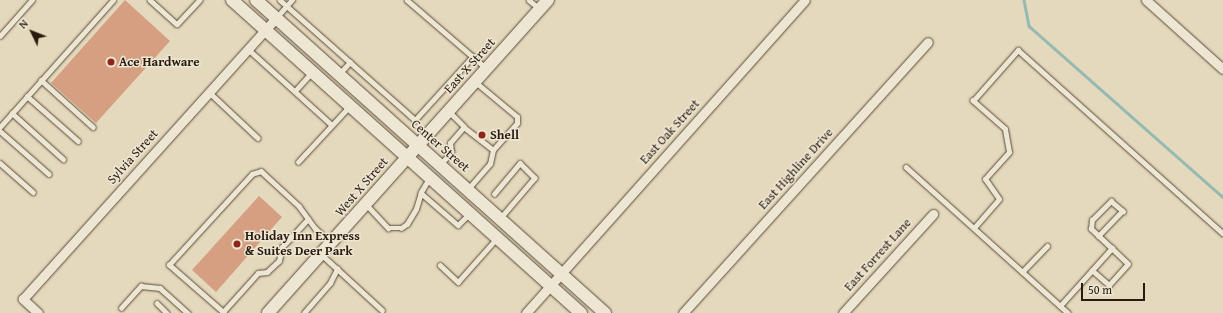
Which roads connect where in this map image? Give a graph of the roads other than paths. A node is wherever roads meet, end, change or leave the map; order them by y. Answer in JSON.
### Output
{"nodes":[{"id":1,"x":32,"y":0,"type":"edge"},
{"id":2,"x":113,"y":0,"type":"edge"},
{"id":3,"x":150,"y":0,"type":"edge"},
{"id":4,"x":199,"y":0,"type":"edge"},
{"id":5,"x":232,"y":0,"type":"edge"},
{"id":6,"x":256,"y":0,"type":"edge"},
{"id":7,"x":280,"y":0,"type":"edge"},
{"id":8,"x":292,"y":0,"type":"edge"},
{"id":9,"x":407,"y":0,"type":"edge"},
{"id":10,"x":529,"y":0,"type":"edge"},
{"id":11,"x":805,"y":0,"type":"edge"},
{"id":12,"x":1146,"y":0,"type":"edge"},
{"id":13,"x":545,"y":2,"type":"edge"},
{"id":14,"x":287,"y":6,"type":"junction"},
{"id":15,"x":276,"y":18,"type":"junction"},
{"id":16,"x":265,"y":30,"type":"junction"},
{"id":17,"x":0,"y":36,"type":"edge"},
{"id":18,"x":928,"y":42,"type":"dead end"},
{"id":19,"x":248,"y":49,"type":"junction"},
{"id":20,"x":473,"y":56,"type":"junction"},
{"id":21,"x":350,"y":62,"type":"junction"},
{"id":22,"x":486,"y":68,"type":"junction"},
{"id":23,"x":1223,"y":69,"type":"edge"},
{"id":24,"x":312,"y":72,"type":"junction"},
{"id":25,"x":338,"y":74,"type":"junction"},
{"id":26,"x":41,"y":80,"type":"junction"},
{"id":27,"x":475,"y":82,"type":"junction"},
{"id":28,"x":209,"y":92,"type":"junction"},
{"id":29,"x":294,"y":92,"type":"junction"},
{"id":30,"x":27,"y":96,"type":"junction"},
{"id":31,"x":350,"y":106,"type":"junction"},
{"id":32,"x":448,"y":111,"type":"junction"},
{"id":33,"x":12,"y":113,"type":"junction"},
{"id":34,"x":332,"y":125,"type":"junction"},
{"id":35,"x":0,"y":127,"type":"edge"},
{"id":36,"x":93,"y":127,"type":"dead end"},
{"id":37,"x":464,"y":127,"type":"junction"},
{"id":38,"x":0,"y":131,"type":"edge"},
{"id":39,"x":258,"y":138,"type":"dead end"},
{"id":40,"x":78,"y":141,"type":"dead end"},
{"id":41,"x":493,"y":150,"type":"junction"},
{"id":42,"x":412,"y":151,"type":"junction"},
{"id":43,"x":64,"y":159,"type":"dead end"},
{"id":44,"x":298,"y":162,"type":"dead end"},
{"id":45,"x":0,"y":163,"type":"edge"},
{"id":46,"x":440,"y":165,"type":"junction"},
{"id":47,"x":906,"y":167,"type":"dead end"},
{"id":48,"x":49,"y":174,"type":"dead end"},
{"id":49,"x":430,"y":178,"type":"junction"},
{"id":50,"x":468,"y":190,"type":"junction"},
{"id":51,"x":33,"y":192,"type":"dead end"},
{"id":52,"x":422,"y":193,"type":"junction"},
{"id":53,"x":494,"y":194,"type":"dead end"},
{"id":54,"x":366,"y":203,"type":"junction"},
{"id":55,"x":470,"y":214,"type":"junction"},
{"id":56,"x":933,"y":214,"type":"dead end"},
{"id":57,"x":501,"y":218,"type":"junction"},
{"id":58,"x":308,"y":219,"type":"junction"},
{"id":59,"x":974,"y":228,"type":"junction"},
{"id":60,"x":1223,"y":233,"type":"edge"},
{"id":61,"x":1099,"y":236,"type":"junction"},
{"id":62,"x":497,"y":238,"type":"junction"},
{"id":63,"x":331,"y":243,"type":"junction"},
{"id":64,"x":1047,"y":246,"type":"dead end"},
{"id":65,"x":1112,"y":248,"type":"junction"},
{"id":66,"x":321,"y":254,"type":"junction"},
{"id":67,"x":440,"y":265,"type":"dead end"},
{"id":68,"x":337,"y":269,"type":"junction"},
{"id":69,"x":1092,"y":270,"type":"junction"},
{"id":70,"x":1022,"y":272,"type":"junction"},
{"id":71,"x":556,"y":280,"type":"junction"},
{"id":72,"x":157,"y":303,"type":"dead end"},
{"id":73,"x":1060,"y":306,"type":"junction"},
{"id":74,"x":121,"y":308,"type":"dead end"},
{"id":75,"x":382,"y":310,"type":"dead end"},
{"id":76,"x":38,"y":313,"type":"edge"},
{"id":77,"x":167,"y":313,"type":"edge"},
{"id":78,"x":188,"y":313,"type":"edge"},
{"id":79,"x":223,"y":313,"type":"edge"},
{"id":80,"x":268,"y":313,"type":"edge"},
{"id":81,"x":304,"y":313,"type":"edge"},
{"id":82,"x":526,"y":313,"type":"edge"},
{"id":83,"x":581,"y":313,"type":"edge"},
{"id":84,"x":605,"y":313,"type":"edge"},
{"id":85,"x":683,"y":313,"type":"edge"},
{"id":86,"x":843,"y":313,"type":"edge"},
{"id":87,"x":1068,"y":313,"type":"edge"}],
"edges":[{"from":1,"to":17,"type":"lane"},
{"from":2,"to":26,"type":"lane"},
{"from":3,"to":4,"type":"lane"},
{"from":5,"to":16,"type":"main road","name":"Center Street"},
{"from":6,"to":15,"type":"main road","name":"Center Street"},
{"from":7,"to":14,"type":"lane"},
{"from":8,"to":14,"type":"lane"},
{"from":9,"to":20,"type":"lane"},
{"from":10,"to":13,"type":"lane"},
{"from":11,"to":71,"type":"street","name":"East Oak Street"},
{"from":12,"to":23,"type":"street"},
{"from":13,"to":22,"type":"main road","name":"East X Street"},
{"from":14,"to":15,"type":"lane"},
{"from":14,"to":21,"type":"lane"},
{"from":15,"to":16,"type":"street","name":"Sylvia Street"},
{"from":15,"to":25,"type":"main road","name":"Center Street"},
{"from":16,"to":19,"type":"street","name":"Sylvia Street"},
{"from":16,"to":24,"type":"main road","name":"Center Street"},
{"from":18,"to":85,"type":"street","name":"East Highline Drive"},
{"from":19,"to":28,"type":"street","name":"Sylvia Street"},
{"from":19,"to":29,"type":"lane"},
{"from":20,"to":21,"type":"lane"},
{"from":20,"to":22,"type":"lane"},
{"from":21,"to":25,"type":"lane"},
{"from":22,"to":27,"type":"main road","name":"East X Street"},
{"from":24,"to":29,"type":"lane"},
{"from":24,"to":31,"type":"main road","name":"Center Street"},
{"from":25,"to":42,"type":"main road","name":"Center Street"},
{"from":26,"to":30,"type":"lane"},
{"from":26,"to":36,"type":"lane"},
{"from":27,"to":32,"type":"main road","name":"East X Street"},
{"from":27,"to":41,"type":"lane"},
{"from":28,"to":39,"type":"lane"},
{"from":28,"to":76,"type":"street","name":"Sylvia Street"},
{"from":29,"to":34,"type":"lane"},
{"from":30,"to":33,"type":"lane"},
{"from":30,"to":40,"type":"lane"},
{"from":31,"to":34,"type":"lane"},
{"from":31,"to":42,"type":"main road","name":"Center Street"},
{"from":32,"to":37,"type":"lane"},
{"from":32,"to":42,"type":"main road","name":"East X Street"},
{"from":33,"to":35,"type":"lane"},
{"from":33,"to":43,"type":"lane"},
{"from":34,"to":44,"type":"lane"},
{"from":37,"to":41,"type":"lane"},
{"from":37,"to":46,"type":"lane"},
{"from":38,"to":48,"type":"lane"},
{"from":41,"to":50,"type":"lane"},
{"from":42,"to":46,"type":"main road","name":"Center Street"},
{"from":42,"to":49,"type":"main road","name":"Center Street"},
{"from":42,"to":54,"type":"main road","name":"West X Street"},
{"from":45,"to":51,"type":"lane"},
{"from":46,"to":50,"type":"main road","name":"Center Street"},
{"from":47,"to":59,"type":"lane"},
{"from":49,"to":52,"type":"lane"},
{"from":49,"to":55,"type":"main road","name":"Center Street"},
{"from":50,"to":57,"type":"main road","name":"Center Street"},
{"from":52,"to":54,"type":"lane"},
{"from":52,"to":55,"type":"lane"},
{"from":53,"to":57,"type":"lane"},
{"from":54,"to":63,"type":"main road","name":"West X Street"},
{"from":55,"to":62,"type":"main road","name":"Center Street"},
{"from":56,"to":86,"type":"street","name":"East Forrest Lane"},
{"from":57,"to":71,"type":"main road","name":"Center Street"},
{"from":58,"to":63,"type":"lane"},
{"from":58,"to":79,"type":"lane"},
{"from":58,"to":79,"type":"lane"},
{"from":59,"to":60,"type":"lane"},
{"from":59,"to":70,"type":"lane"},
{"from":61,"to":61,"type":"lane"},
{"from":61,"to":65,"type":"lane"},
{"from":62,"to":67,"type":"lane"},
{"from":62,"to":71,"type":"main road","name":"Center Street"},
{"from":63,"to":66,"type":"main road","name":"West X Street"},
{"from":64,"to":70,"type":"lane"},
{"from":65,"to":69,"type":"lane"},
{"from":65,"to":69,"type":"lane"},
{"from":66,"to":68,"type":"lane"},
{"from":66,"to":80,"type":"main road","name":"West X Street"},
{"from":68,"to":75,"type":"lane"},
{"from":68,"to":81,"type":"lane"},
{"from":69,"to":73,"type":"lane"},
{"from":70,"to":73,"type":"lane"},
{"from":71,"to":82,"type":"street","name":"East Oak Street"},
{"from":71,"to":83,"type":"main road","name":"Center Street"},
{"from":71,"to":84,"type":"main road","name":"Center Street"},
{"from":72,"to":77,"type":"lane"},
{"from":73,"to":87,"type":"lane"},
{"from":74,"to":78,"type":"lane"}]}
